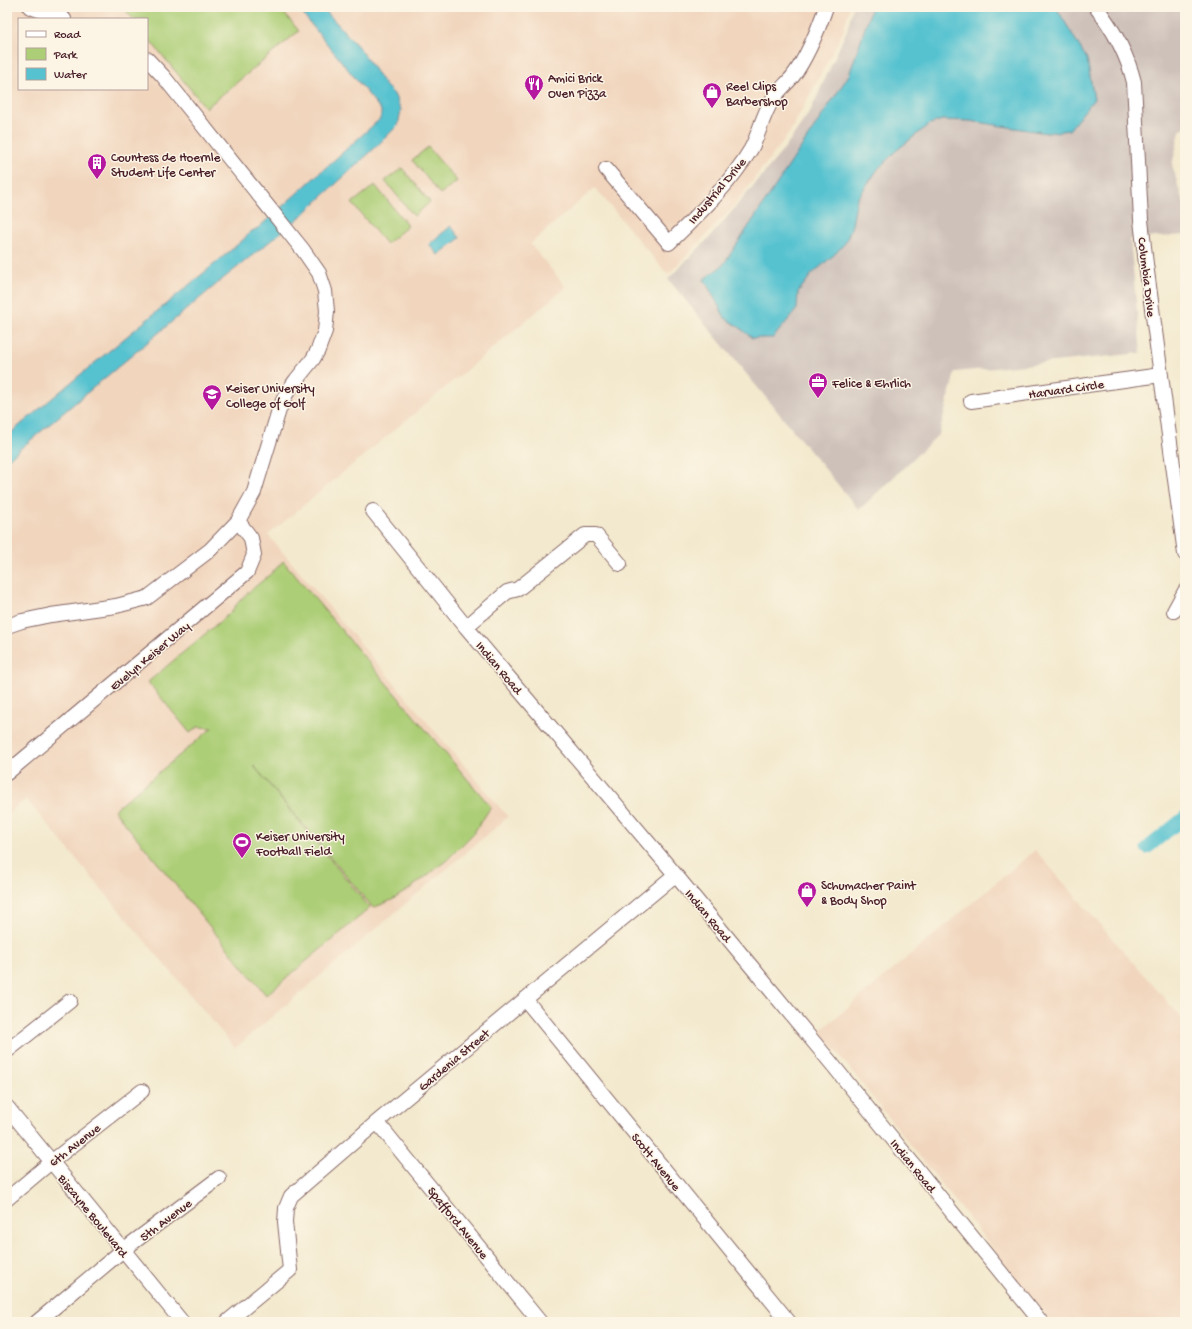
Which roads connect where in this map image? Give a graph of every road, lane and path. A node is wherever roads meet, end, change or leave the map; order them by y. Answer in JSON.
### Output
{"nodes":[{"id":1,"x":30,"y":7,"type":"edge"},
{"id":2,"x":826,"y":7,"type":"edge"},
{"id":3,"x":1096,"y":7,"type":"edge"},
{"id":4,"x":61,"y":18,"type":"edge"},
{"id":5,"x":148,"y":60,"type":"edge"},
{"id":6,"x":606,"y":169,"type":"dead end"},
{"id":7,"x":1161,"y":375,"type":"junction"},
{"id":8,"x":971,"y":401,"type":"dead end"},
{"id":9,"x":373,"y":511,"type":"dead end"},
{"id":10,"x":238,"y":521,"type":"junction"},
{"id":11,"x":1185,"y":554,"type":"edge"},
{"id":12,"x":620,"y":564,"type":"dead end"},
{"id":13,"x":1185,"y":591,"type":"edge"},
{"id":14,"x":1174,"y":610,"type":"dead end"},
{"id":15,"x":7,"y":626,"type":"edge"},
{"id":16,"x":466,"y":627,"type":"junction"},
{"id":17,"x":7,"y":773,"type":"edge"},
{"id":18,"x":675,"y":875,"type":"junction"},
{"id":19,"x":525,"y":999,"type":"junction"},
{"id":20,"x":70,"y":1001,"type":"dead end"},
{"id":21,"x":7,"y":1052,"type":"edge"},
{"id":22,"x":142,"y":1091,"type":"dead end"},
{"id":23,"x":7,"y":1108,"type":"edge"},
{"id":24,"x":377,"y":1122,"type":"junction"},
{"id":25,"x":52,"y":1162,"type":"junction"},
{"id":26,"x":219,"y":1178,"type":"dead end"},
{"id":27,"x":7,"y":1199,"type":"edge"},
{"id":28,"x":124,"y":1250,"type":"junction"},
{"id":29,"x":37,"y":1322,"type":"edge"},
{"id":30,"x":182,"y":1322,"type":"edge"},
{"id":31,"x":227,"y":1322,"type":"edge"},
{"id":32,"x":540,"y":1322,"type":"edge"},
{"id":33,"x":789,"y":1322,"type":"edge"},
{"id":34,"x":1041,"y":1322,"type":"edge"}],
"edges":[{"from":1,"to":4,"type":"street"},
{"from":2,"to":6,"type":"street","name":"Industrial Drive"},
{"from":3,"to":7,"type":"street","name":"Columbia Drive"},
{"from":5,"to":10,"type":"street"},
{"from":7,"to":8,"type":"street","name":"Harvard Circle"},
{"from":7,"to":11,"type":"street","name":"Columbia Drive"},
{"from":9,"to":16,"type":"street","name":"Indian Road"},
{"from":10,"to":15,"type":"street"},
{"from":10,"to":17,"type":"street","name":"Evelyn Keiser Way"},
{"from":12,"to":16,"type":"street"},
{"from":13,"to":14,"type":"street"},
{"from":16,"to":18,"type":"street","name":"Indian Road"},
{"from":18,"to":19,"type":"street","name":"Gardenia Street"},
{"from":18,"to":34,"type":"street","name":"Indian Road"},
{"from":19,"to":24,"type":"street","name":"Gardenia Street"},
{"from":19,"to":33,"type":"street","name":"Scott Avenue"},
{"from":20,"to":21,"type":"street"},
{"from":22,"to":25,"type":"street","name":"6th Avenue"},
{"from":23,"to":25,"type":"street","name":"Biscayne Boulevard"},
{"from":24,"to":31,"type":"street","name":"Gardenia Street"},
{"from":24,"to":32,"type":"street","name":"Spafford Avenue"},
{"from":25,"to":27,"type":"street","name":"6th Avenue"},
{"from":25,"to":28,"type":"street","name":"Biscayne Boulevard"},
{"from":26,"to":28,"type":"street","name":"5th Avenue"},
{"from":28,"to":29,"type":"street","name":"5th Avenue"},
{"from":28,"to":30,"type":"street","name":"Biscayne Boulevard"}]}
